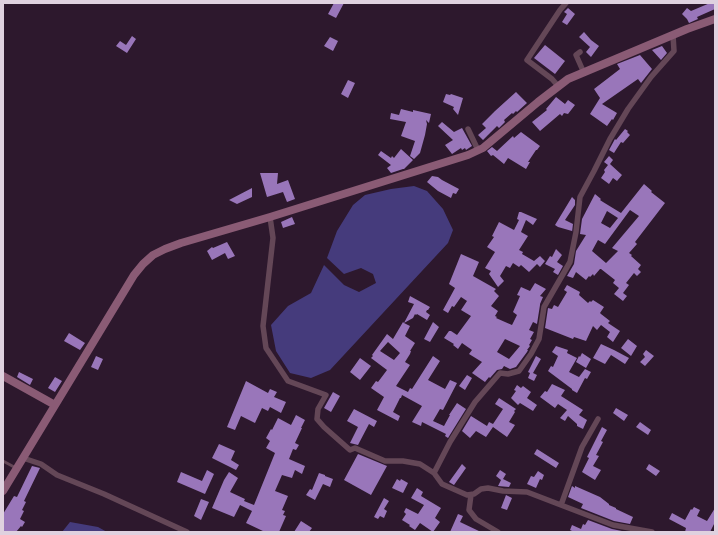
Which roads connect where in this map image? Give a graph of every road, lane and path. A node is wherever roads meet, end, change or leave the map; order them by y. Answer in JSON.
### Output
{"nodes":[{"id":1,"x":566,"y":3,"type":"edge"},
{"id":2,"x":715,"y":18,"type":"edge"},
{"id":3,"x":673,"y":35,"type":"junction"},
{"id":4,"x":580,"y":52,"type":"dead end"},
{"id":5,"x":584,"y":73,"type":"junction"},
{"id":6,"x":559,"y":87,"type":"junction"},
{"id":7,"x":468,"y":129,"type":"dead end"},
{"id":8,"x":478,"y":150,"type":"junction"},
{"id":9,"x":270,"y":217,"type":"junction"},
{"id":10,"x":3,"y":376,"type":"edge"},
{"id":11,"x":56,"y":405,"type":"junction"},
{"id":12,"x":598,"y":419,"type":"dead end"},
{"id":13,"x":23,"y":458,"type":"junction"},
{"id":14,"x":3,"y":461,"type":"edge"},
{"id":15,"x":17,"y":468,"type":"junction"},
{"id":16,"x":434,"y":472,"type":"junction"},
{"id":17,"x":3,"y":491,"type":"edge"},
{"id":18,"x":471,"y":494,"type":"junction"},
{"id":19,"x":561,"y":505,"type":"junction"},
{"id":20,"x":187,"y":532,"type":"edge"},
{"id":21,"x":498,"y":532,"type":"edge"},
{"id":22,"x":652,"y":532,"type":"edge"}],
"edges":[{"from":1,"to":6,"type":"street"},
{"from":2,"to":3,"type":"main road"},
{"from":3,"to":5,"type":"main road"},
{"from":3,"to":16,"type":"street"},
{"from":4,"to":5,"type":"street"},
{"from":5,"to":6,"type":"main road"},
{"from":6,"to":8,"type":"main road"},
{"from":7,"to":8,"type":"street"},
{"from":8,"to":9,"type":"main road"},
{"from":9,"to":11,"type":"main road"},
{"from":9,"to":16,"type":"street"},
{"from":10,"to":11,"type":"main road"},
{"from":11,"to":13,"type":"main road"},
{"from":12,"to":19,"type":"street"},
{"from":13,"to":15,"type":"main road"},
{"from":13,"to":20,"type":"street"},
{"from":14,"to":15,"type":"lane"},
{"from":15,"to":17,"type":"main road"},
{"from":16,"to":18,"type":"street"},
{"from":18,"to":19,"type":"street"},
{"from":18,"to":21,"type":"street"},
{"from":19,"to":22,"type":"street"}]}
